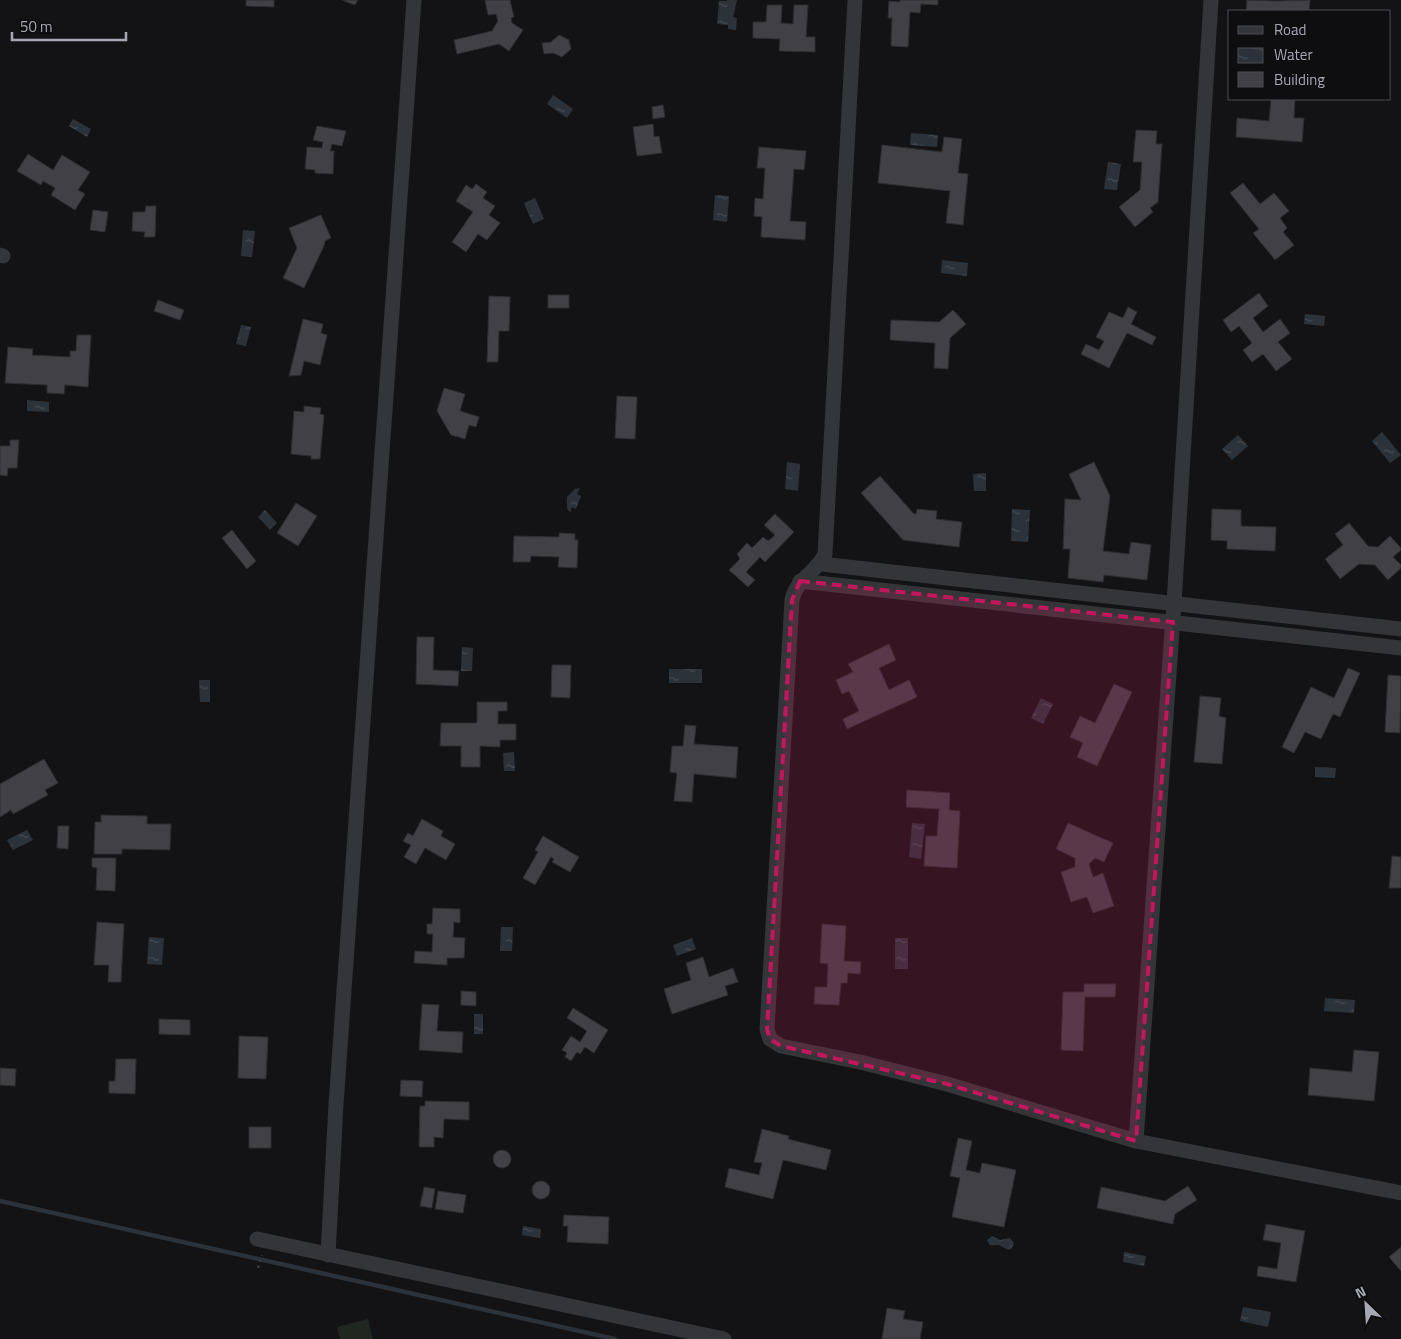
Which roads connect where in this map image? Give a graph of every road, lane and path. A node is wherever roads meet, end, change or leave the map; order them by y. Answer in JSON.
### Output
{"nodes":[{"id":1,"x":414,"y":0,"type":"edge"},
{"id":2,"x":855,"y":0,"type":"edge"},
{"id":3,"x":1211,"y":0,"type":"edge"},
{"id":4,"x":820,"y":564,"type":"junction"},
{"id":5,"x":800,"y":581,"type":"junction"},
{"id":6,"x":1174,"y":603,"type":"junction"},
{"id":7,"x":1173,"y":622,"type":"junction"},
{"id":8,"x":1401,"y":629,"type":"edge"},
{"id":9,"x":1401,"y":648,"type":"edge"},
{"id":10,"x":1136,"y":1141,"type":"junction"},
{"id":11,"x":1401,"y":1193,"type":"edge"},
{"id":12,"x":259,"y":1246,"type":"joint"},
{"id":13,"x":328,"y":1255,"type":"junction"},
{"id":14,"x":258,"y":1268,"type":"dead end"},
{"id":15,"x":724,"y":1339,"type":"edge"}],
"edges":[{"from":1,"to":13,"type":"street"},
{"from":2,"to":4,"type":"street"},
{"from":3,"to":6,"type":"street"},
{"from":4,"to":5,"type":"street"},
{"from":4,"to":6,"type":"street"},
{"from":5,"to":7,"type":"street"},
{"from":5,"to":10,"type":"street"},
{"from":6,"to":7,"type":"street"},
{"from":6,"to":8,"type":"street"},
{"from":7,"to":9,"type":"street"},
{"from":7,"to":10,"type":"street"},
{"from":10,"to":11,"type":"street"},
{"from":12,"to":13,"type":"street"},
{"from":12,"to":14,"type":"path"},
{"from":13,"to":15,"type":"street"}]}
